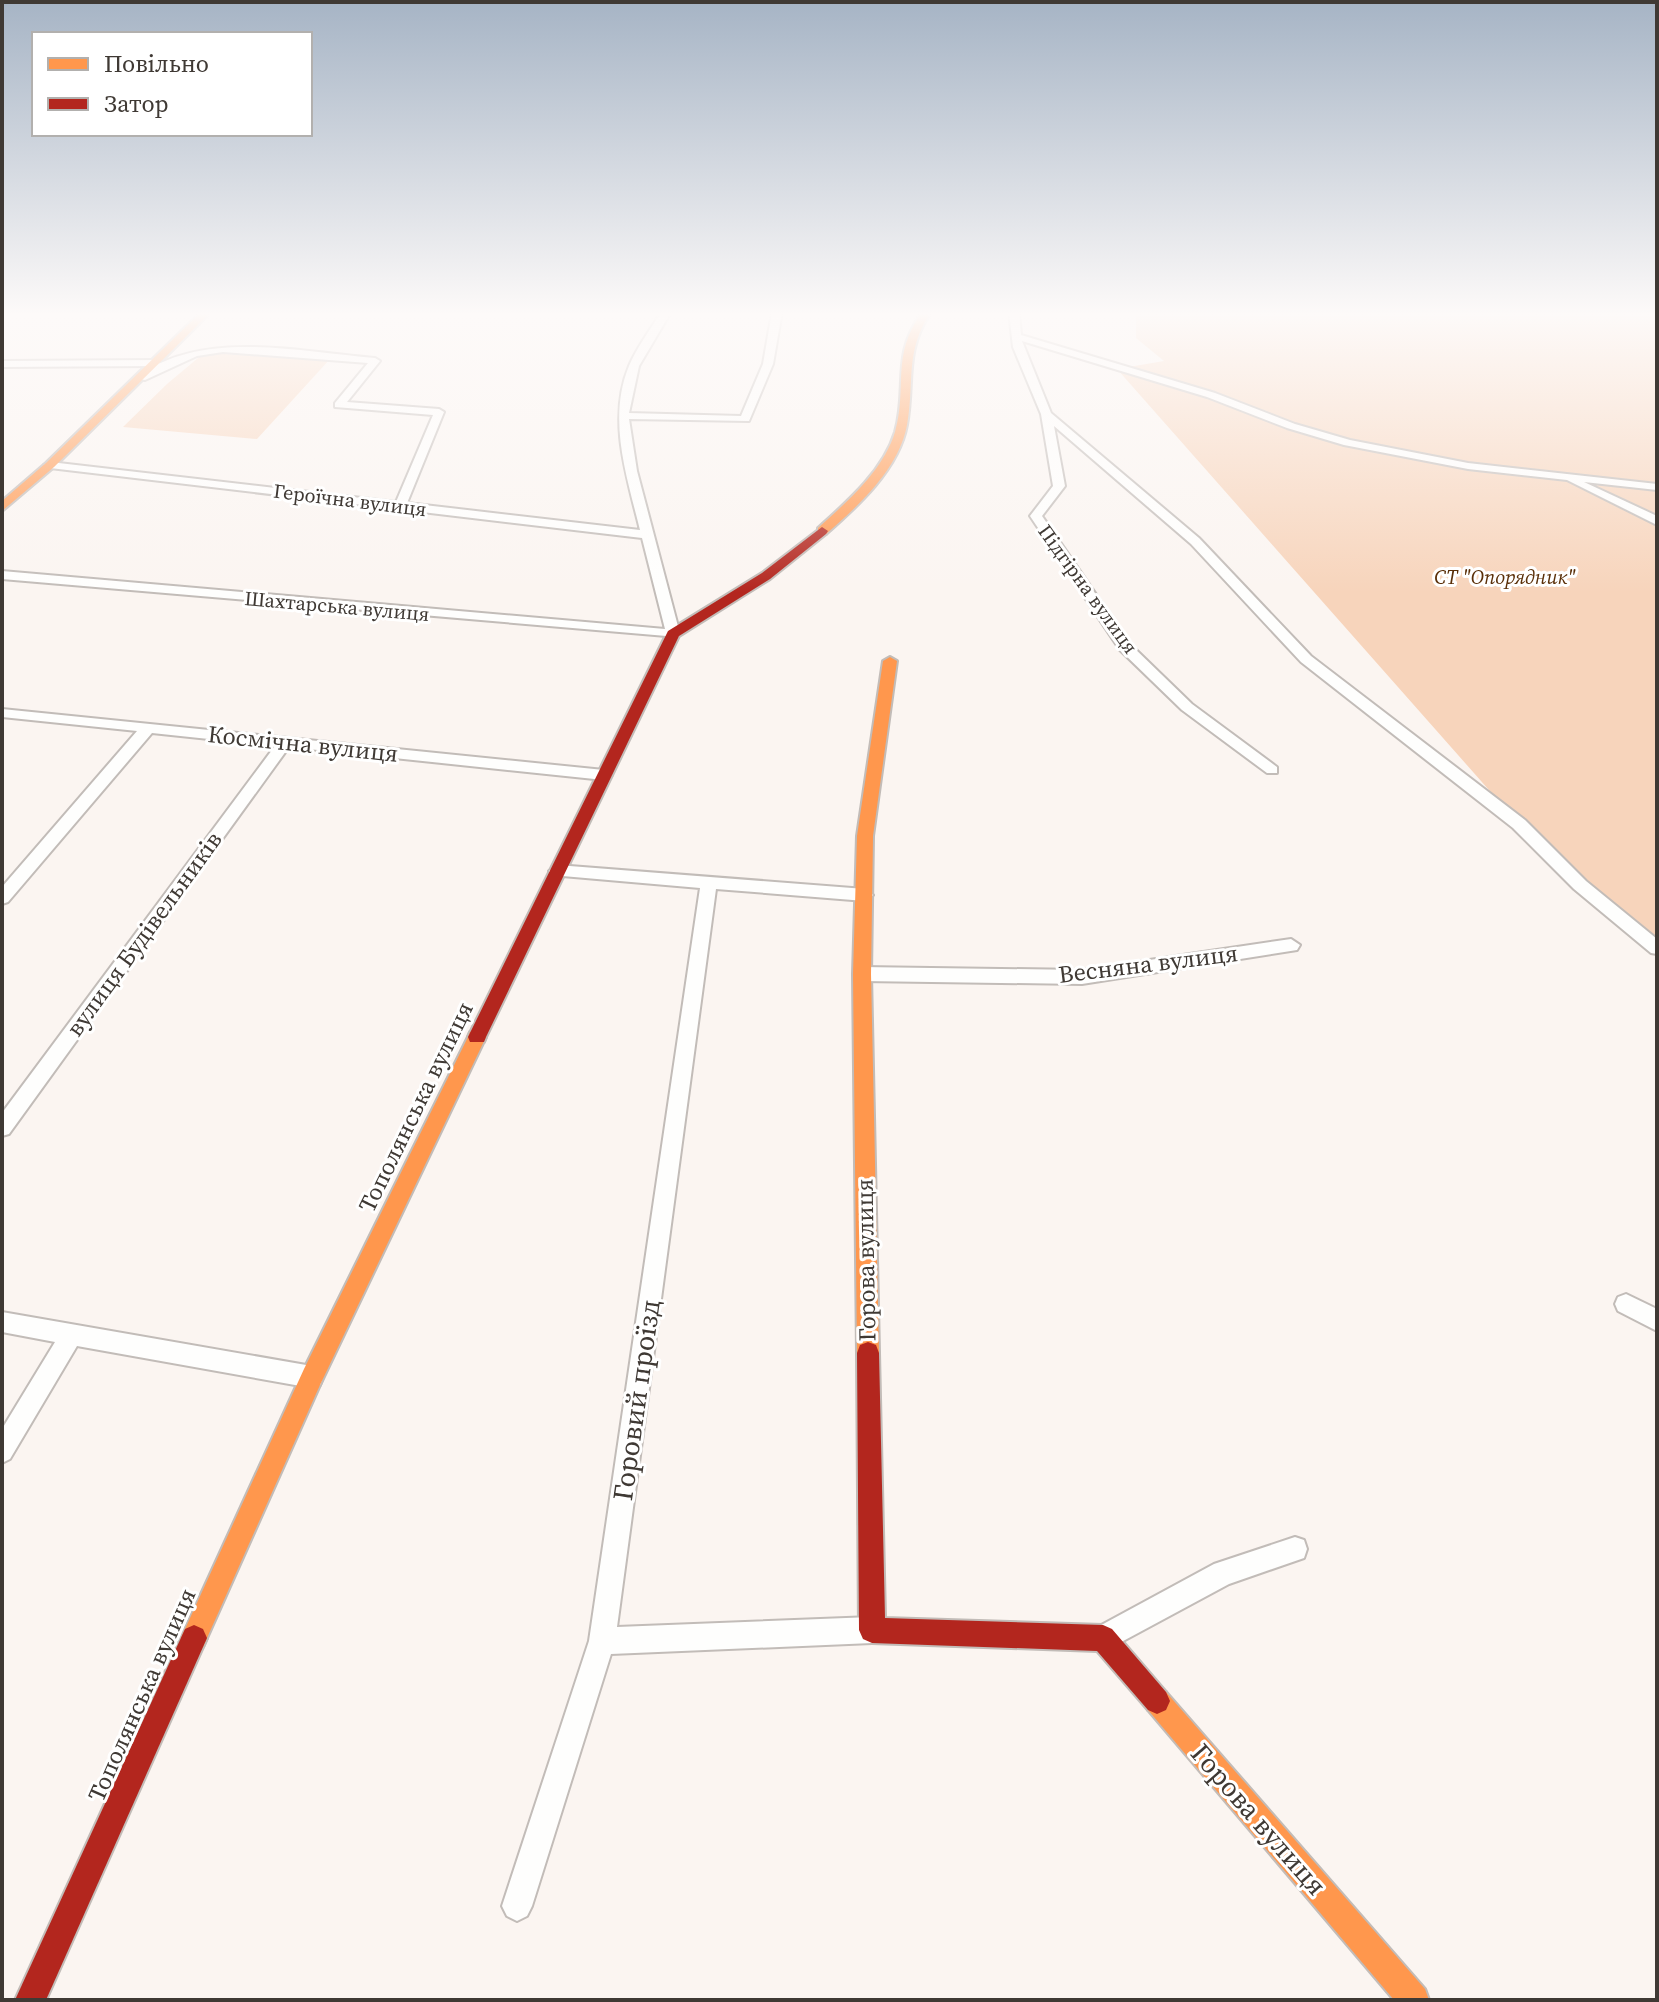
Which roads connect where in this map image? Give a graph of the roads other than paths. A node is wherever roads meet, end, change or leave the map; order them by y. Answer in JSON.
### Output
{"nodes":[{"id":1,"x":112,"y":405,"type":"edge"},
{"id":2,"x":345,"y":405,"type":"edge"},
{"id":3,"x":625,"y":405,"type":"edge"},
{"id":4,"x":751,"y":405,"type":"edge"},
{"id":5,"x":901,"y":405,"type":"edge"},
{"id":6,"x":1042,"y":405,"type":"edge"},
{"id":7,"x":1238,"y":405,"type":"edge"},
{"id":8,"x":1046,"y":414,"type":"junction"},
{"id":9,"x":623,"y":416,"type":"junction"},
{"id":10,"x":50,"y":465,"type":"junction"},
{"id":11,"x":1562,"y":476,"type":"junction"},
{"id":12,"x":1657,"y":487,"type":"edge"},
{"id":13,"x":400,"y":506,"type":"junction"},
{"id":14,"x":2,"y":507,"type":"edge"},
{"id":15,"x":1657,"y":521,"type":"edge"},
{"id":16,"x":649,"y":535,"type":"junction"},
{"id":17,"x":2,"y":575,"type":"edge"},
{"id":18,"x":673,"y":634,"type":"junction"},
{"id":19,"x":890,"y":661,"type":"dead end"},
{"id":20,"x":2,"y":713,"type":"edge"},
{"id":21,"x":147,"y":729,"type":"junction"},
{"id":22,"x":286,"y":741,"type":"junction"},
{"id":23,"x":1272,"y":770,"type":"dead end"},
{"id":24,"x":604,"y":775,"type":"junction"},
{"id":25,"x":557,"y":871,"type":"junction"},
{"id":26,"x":709,"y":883,"type":"junction"},
{"id":27,"x":865,"y":895,"type":"junction"},
{"id":28,"x":2,"y":898,"type":"edge"},
{"id":29,"x":1291,"y":945,"type":"dead end"},
{"id":30,"x":1657,"y":948,"type":"edge"},
{"id":31,"x":862,"y":974,"type":"junction"},
{"id":32,"x":2,"y":1128,"type":"edge"},
{"id":33,"x":1626,"y":1304,"type":"dead end"},
{"id":34,"x":1657,"y":1321,"type":"edge"},
{"id":35,"x":2,"y":1322,"type":"edge"},
{"id":36,"x":72,"y":1334,"type":"junction"},
{"id":37,"x":312,"y":1377,"type":"junction"},
{"id":38,"x":2,"y":1451,"type":"edge"},
{"id":39,"x":1295,"y":1549,"type":"dead end"},
{"id":40,"x":872,"y":1630,"type":"junction"},
{"id":41,"x":1103,"y":1638,"type":"junction"},
{"id":42,"x":602,"y":1641,"type":"junction"},
{"id":43,"x":517,"y":1906,"type":"dead end"},
{"id":44,"x":30,"y":2000,"type":"edge"},
{"id":45,"x":1414,"y":2000,"type":"edge"}],
"edges":[{"from":1,"to":10,"type":"street"},
{"from":2,"to":13,"type":"street"},
{"from":3,"to":9,"type":"street"},
{"from":4,"to":9,"type":"street"},
{"from":5,"to":18,"type":"street"},
{"from":6,"to":8,"type":"street","name":"Підгірна вулиця"},
{"from":7,"to":11,"type":"street"},
{"from":8,"to":23,"type":"street","name":"Підгірна вулиця"},
{"from":8,"to":30,"type":"street"},
{"from":9,"to":16,"type":"street"},
{"from":10,"to":13,"type":"street","name":"Героїчна вулиця"},
{"from":10,"to":14,"type":"street"},
{"from":11,"to":12,"type":"street"},
{"from":11,"to":15,"type":"street"},
{"from":13,"to":16,"type":"street","name":"Героїчна вулиця"},
{"from":16,"to":18,"type":"street"},
{"from":17,"to":18,"type":"street","name":"Шахтарська вулиця"},
{"from":18,"to":24,"type":"street","name":"Тополянська вулиця"},
{"from":19,"to":27,"type":"street","name":"Горова вулиця"},
{"from":20,"to":21,"type":"street","name":"Космічна вулиця"},
{"from":21,"to":22,"type":"street","name":"Космічна вулиця"},
{"from":21,"to":28,"type":"street"},
{"from":22,"to":24,"type":"street","name":"Космічна вулиця"},
{"from":22,"to":32,"type":"street","name":"вулиця Будівельників"},
{"from":24,"to":25,"type":"street","name":"Тополянська вулиця"},
{"from":25,"to":26,"type":"street"},
{"from":25,"to":37,"type":"street","name":"Тополянська вулиця"},
{"from":26,"to":27,"type":"street"},
{"from":26,"to":42,"type":"street","name":"Горовий проїзд"},
{"from":27,"to":31,"type":"street","name":"Горова вулиця"},
{"from":29,"to":31,"type":"street","name":"Весняна вулиця"},
{"from":31,"to":40,"type":"street","name":"Горова вулиця"},
{"from":33,"to":34,"type":"street"},
{"from":35,"to":36,"type":"street"},
{"from":36,"to":37,"type":"street"},
{"from":36,"to":38,"type":"street"},
{"from":37,"to":44,"type":"street","name":"Тополянська вулиця"},
{"from":39,"to":41,"type":"street"},
{"from":40,"to":41,"type":"street"},
{"from":40,"to":42,"type":"street"},
{"from":41,"to":45,"type":"street","name":"Горова вулиця"},
{"from":42,"to":43,"type":"street","name":"Горовий проїзд"}]}
